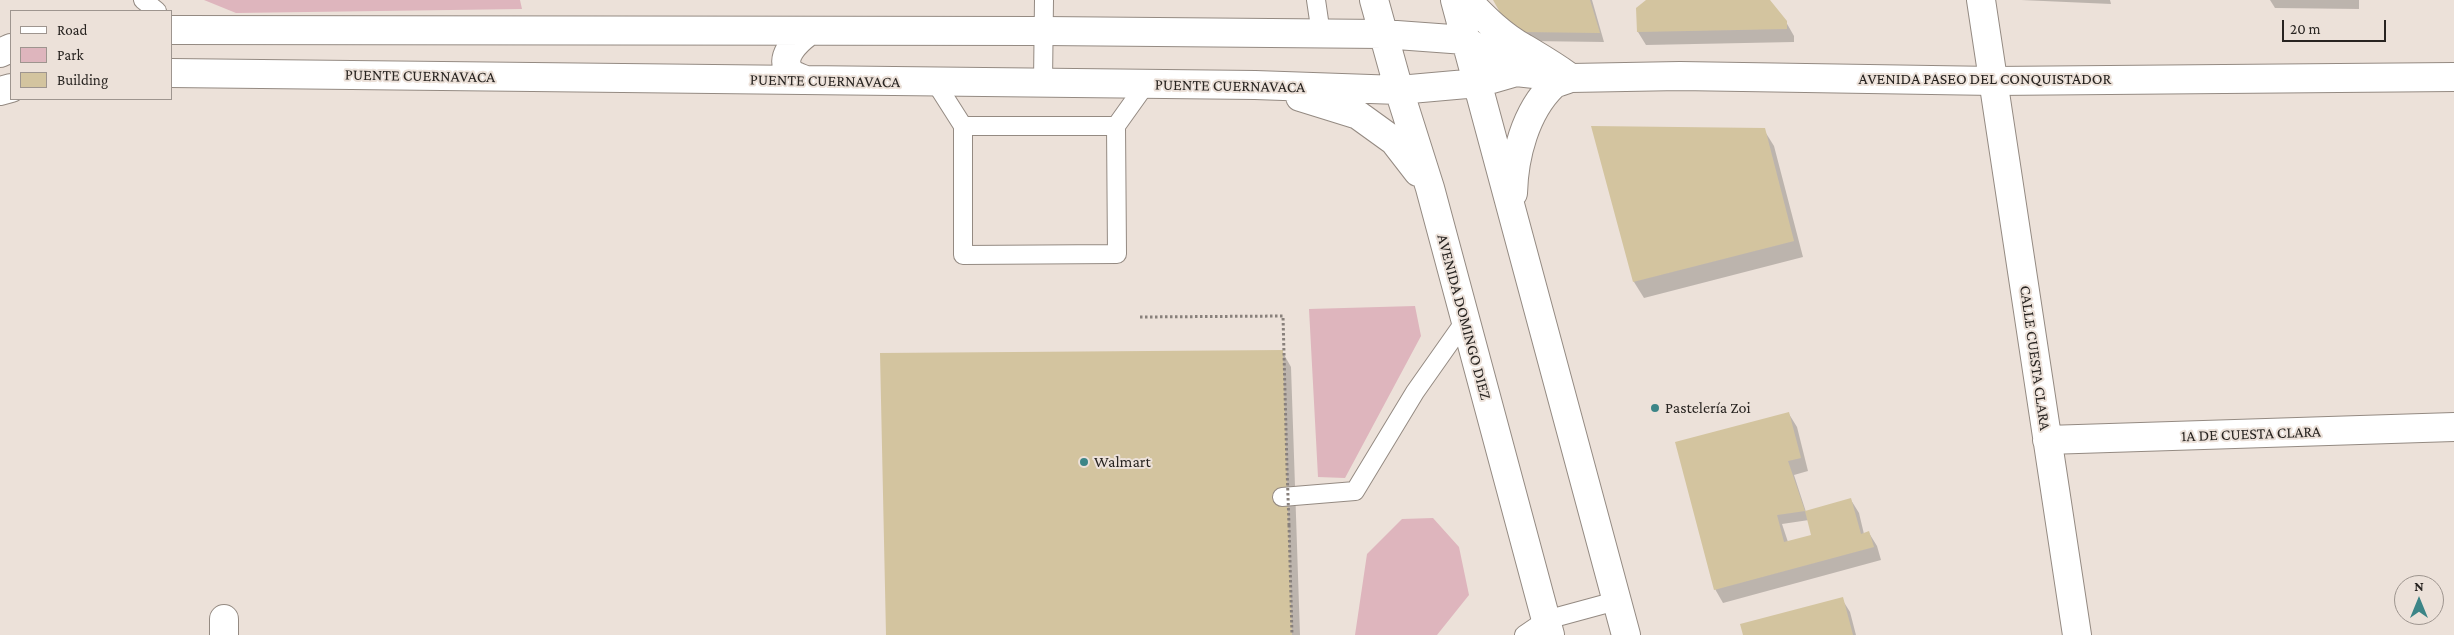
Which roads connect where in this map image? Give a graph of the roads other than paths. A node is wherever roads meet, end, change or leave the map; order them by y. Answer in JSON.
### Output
{"nodes":[{"id":1,"x":143,"y":0,"type":"edge"},
{"id":2,"x":1044,"y":0,"type":"edge"},
{"id":3,"x":1316,"y":0,"type":"edge"},
{"id":4,"x":1374,"y":0,"type":"edge"},
{"id":5,"x":1455,"y":0,"type":"edge"},
{"id":6,"x":1467,"y":0,"type":"edge"},
{"id":7,"x":1981,"y":0,"type":"edge"},
{"id":8,"x":156,"y":10,"type":"edge"},
{"id":9,"x":174,"y":28,"type":"edge"},
{"id":10,"x":1044,"y":31,"type":"junction"},
{"id":11,"x":808,"y":32,"type":"junction"},
{"id":12,"x":1321,"y":34,"type":"junction"},
{"id":13,"x":1384,"y":34,"type":"junction"},
{"id":14,"x":1465,"y":40,"type":"junction"},
{"id":15,"x":1516,"y":72,"type":"junction"},
{"id":16,"x":172,"y":73,"type":"edge"},
{"id":17,"x":1571,"y":78,"type":"junction"},
{"id":18,"x":2454,"y":78,"type":"edge"},
{"id":19,"x":805,"y":80,"type":"junction"},
{"id":20,"x":1994,"y":81,"type":"junction"},
{"id":21,"x":934,"y":82,"type":"junction"},
{"id":22,"x":1043,"y":82,"type":"junction"},
{"id":23,"x":1478,"y":83,"type":"junction"},
{"id":24,"x":1146,"y":84,"type":"junction"},
{"id":25,"x":1256,"y":85,"type":"junction"},
{"id":26,"x":1399,"y":90,"type":"junction"},
{"id":27,"x":963,"y":126,"type":"junction"},
{"id":28,"x":1116,"y":126,"type":"junction"},
{"id":29,"x":1430,"y":188,"type":"junction"},
{"id":30,"x":1518,"y":232,"type":"junction"},
{"id":31,"x":1465,"y":321,"type":"junction"},
{"id":32,"x":2454,"y":427,"type":"edge"},
{"id":33,"x":2047,"y":440,"type":"junction"},
{"id":34,"x":1282,"y":497,"type":"dead end"},
{"id":35,"x":1616,"y":601,"type":"junction"},
{"id":36,"x":1540,"y":630,"type":"edge"},
{"id":37,"x":1626,"y":635,"type":"edge"},
{"id":38,"x":2078,"y":635,"type":"edge"}],
"edges":[{"from":1,"to":8,"type":"lane"},
{"from":2,"to":10,"type":"lane"},
{"from":3,"to":12,"type":"lane"},
{"from":4,"to":13,"type":"main road","name":"AVENIDA DOMINGO DIEZ"},
{"from":5,"to":14,"type":"main road"},
{"from":6,"to":17,"type":"main road"},
{"from":7,"to":20,"type":"main road","name":"CALLE CUESTA CLARA"},
{"from":9,"to":11,"type":"main road"},
{"from":10,"to":11,"type":"main road"},
{"from":10,"to":12,"type":"main road"},
{"from":10,"to":22,"type":"lane"},
{"from":11,"to":19,"type":"main road"},
{"from":12,"to":13,"type":"main road"},
{"from":13,"to":14,"type":"main road"},
{"from":13,"to":26,"type":"main road","name":"AVENIDA DOMINGO DIEZ"},
{"from":14,"to":15,"type":"main road","name":"AVENIDA PASEO DEL CONQUISTADOR"},
{"from":14,"to":23,"type":"main road"},
{"from":15,"to":17,"type":"main road","name":"AVENIDA PASEO DEL CONQUISTADOR"},
{"from":15,"to":23,"type":"main road","name":"AVENIDA PASEO DEL CONQUISTADOR"},
{"from":16,"to":19,"type":"main road","name":"PUENTE CUERNAVACA"},
{"from":17,"to":20,"type":"main road","name":"AVENIDA PASEO DEL CONQUISTADOR"},
{"from":17,"to":30,"type":"main road"},
{"from":18,"to":20,"type":"main road","name":"AVENIDA PASEO DEL CONQUISTADOR"},
{"from":19,"to":21,"type":"main road","name":"PUENTE CUERNAVACA"},
{"from":20,"to":33,"type":"main road","name":"CALLE CUESTA CLARA"},
{"from":21,"to":22,"type":"main road","name":"PUENTE CUERNAVACA"},
{"from":21,"to":27,"type":"lane"},
{"from":22,"to":24,"type":"main road","name":"PUENTE CUERNAVACA"},
{"from":23,"to":26,"type":"main road","name":"PUENTE CUERNAVACA"},
{"from":23,"to":30,"type":"main road"},
{"from":24,"to":25,"type":"main road","name":"PUENTE CUERNAVACA"},
{"from":24,"to":28,"type":"lane"},
{"from":25,"to":26,"type":"main road","name":"PUENTE CUERNAVACA"},
{"from":25,"to":29,"type":"main road"},
{"from":26,"to":29,"type":"main road","name":"AVENIDA DOMINGO DIEZ"},
{"from":27,"to":28,"type":"lane"},
{"from":27,"to":28,"type":"lane"},
{"from":29,"to":31,"type":"main road","name":"AVENIDA DOMINGO DIEZ"},
{"from":30,"to":35,"type":"main road"},
{"from":31,"to":34,"type":"lane"},
{"from":31,"to":36,"type":"main road","name":"AVENIDA DOMINGO DIEZ"},
{"from":32,"to":33,"type":"main road","name":"1A DE CUESTA CLARA"},
{"from":33,"to":38,"type":"main road","name":"CALLE CUESTA CLARA"},
{"from":35,"to":36,"type":"lane"},
{"from":35,"to":37,"type":"main road"}]}
